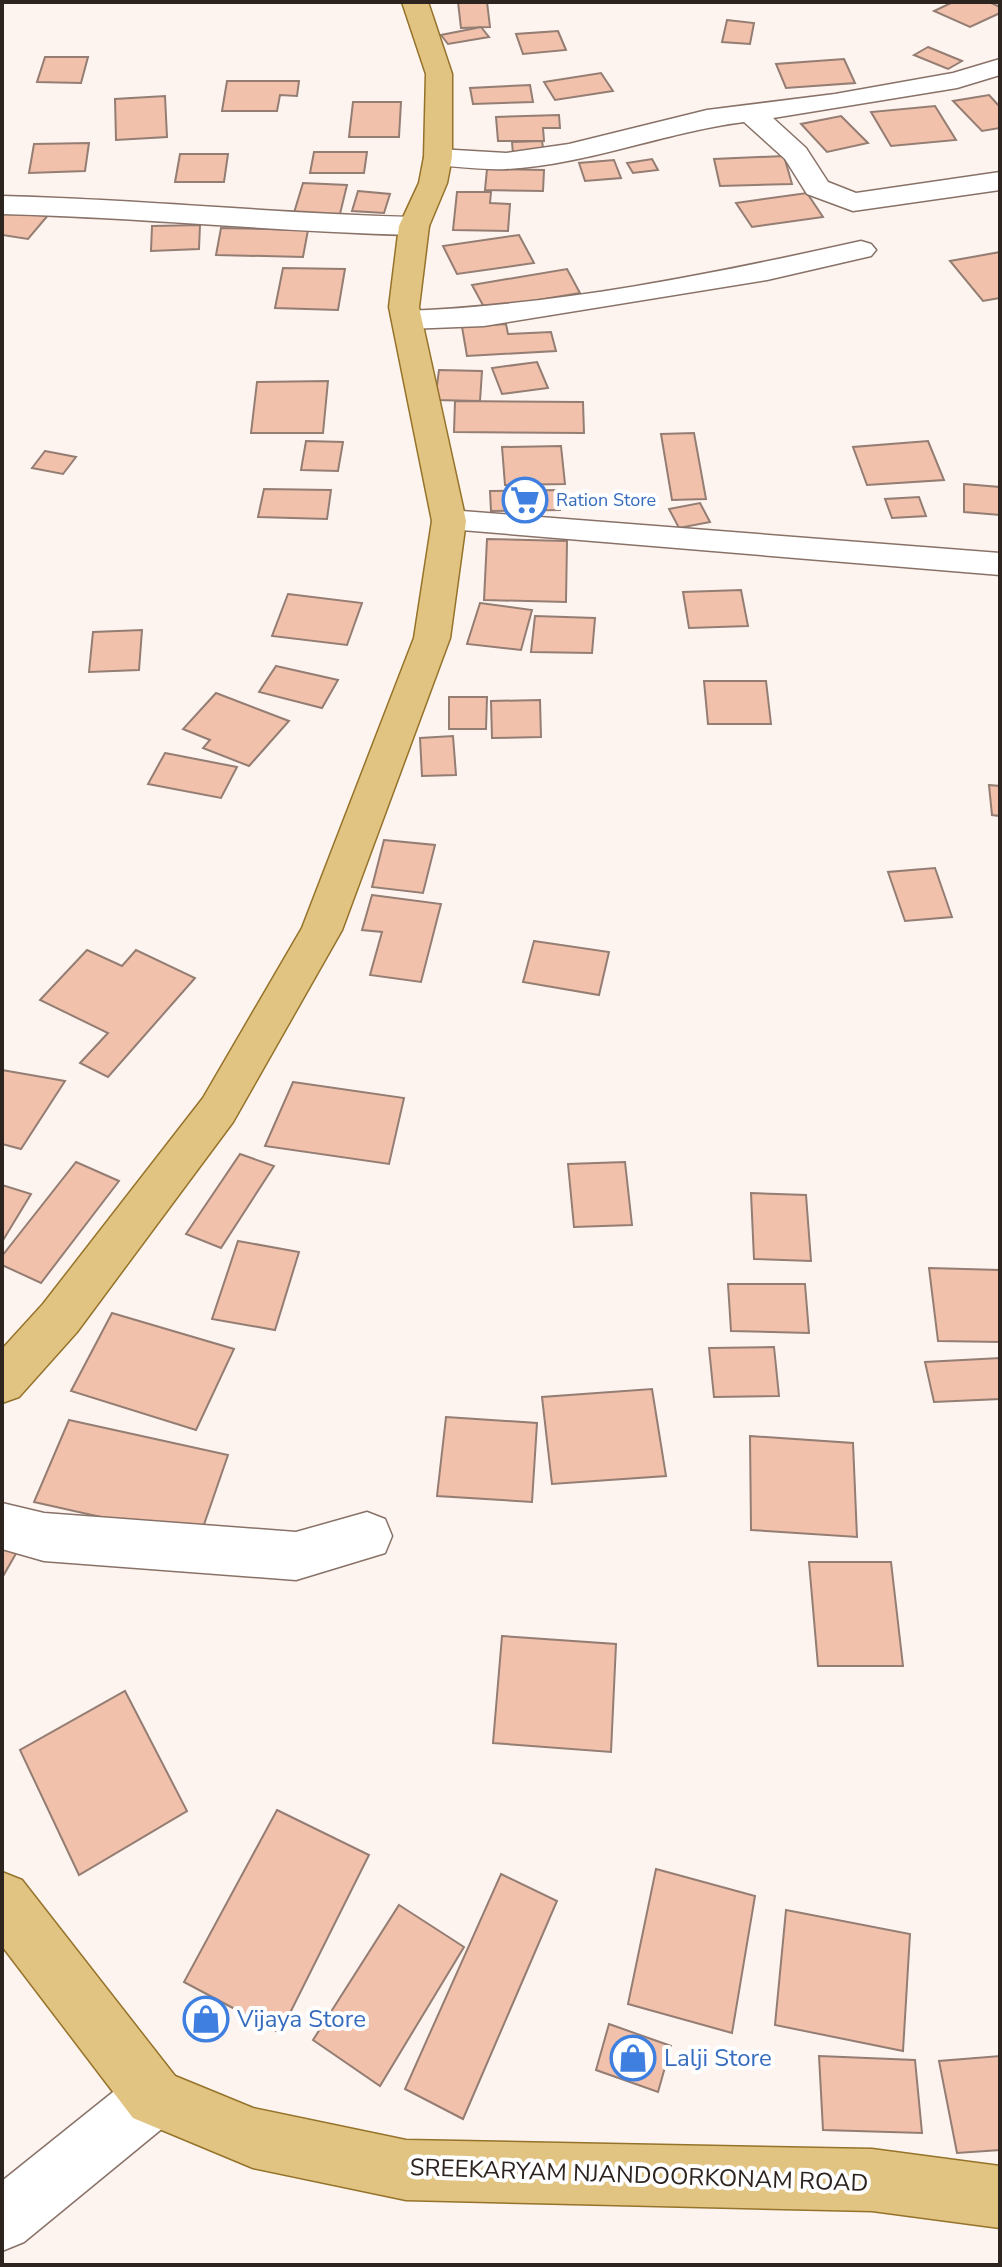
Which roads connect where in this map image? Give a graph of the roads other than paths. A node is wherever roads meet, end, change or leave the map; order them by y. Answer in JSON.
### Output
{"nodes":[{"id":1,"x":415,"y":2,"type":"edge"},
{"id":2,"x":1000,"y":67,"type":"edge"},
{"id":3,"x":750,"y":112,"type":"junction"},
{"id":4,"x":438,"y":157,"type":"junction"},
{"id":5,"x":1000,"y":181,"type":"edge"},
{"id":6,"x":2,"y":205,"type":"edge"},
{"id":7,"x":414,"y":226,"type":"junction"},
{"id":8,"x":861,"y":250,"type":"dead end"},
{"id":9,"x":407,"y":320,"type":"junction"},
{"id":10,"x":449,"y":521,"type":"junction"},
{"id":11,"x":1000,"y":564,"type":"edge"},
{"id":12,"x":2,"y":1382,"type":"edge"},
{"id":13,"x":2,"y":1526,"type":"edge"},
{"id":14,"x":367,"y":1536,"type":"dead end"},
{"id":15,"x":2,"y":1900,"type":"edge"},
{"id":16,"x":154,"y":2097,"type":"junction"},
{"id":17,"x":1000,"y":2197,"type":"edge"},
{"id":18,"x":2,"y":2220,"type":"edge"}],
"edges":[{"from":1,"to":4,"type":"main road"},
{"from":2,"to":3,"type":"street"},
{"from":3,"to":4,"type":"street"},
{"from":3,"to":5,"type":"street"},
{"from":4,"to":7,"type":"main road"},
{"from":6,"to":7,"type":"street"},
{"from":7,"to":9,"type":"main road"},
{"from":8,"to":9,"type":"street"},
{"from":9,"to":10,"type":"main road"},
{"from":10,"to":11,"type":"street"},
{"from":10,"to":12,"type":"main road"},
{"from":13,"to":14,"type":"street"},
{"from":15,"to":16,"type":"main road","name":"SREEKARYAM NJANDOORKONAM ROAD"},
{"from":16,"to":17,"type":"main road","name":"SREEKARYAM NJANDOORKONAM ROAD"},
{"from":16,"to":18,"type":"street"}]}
